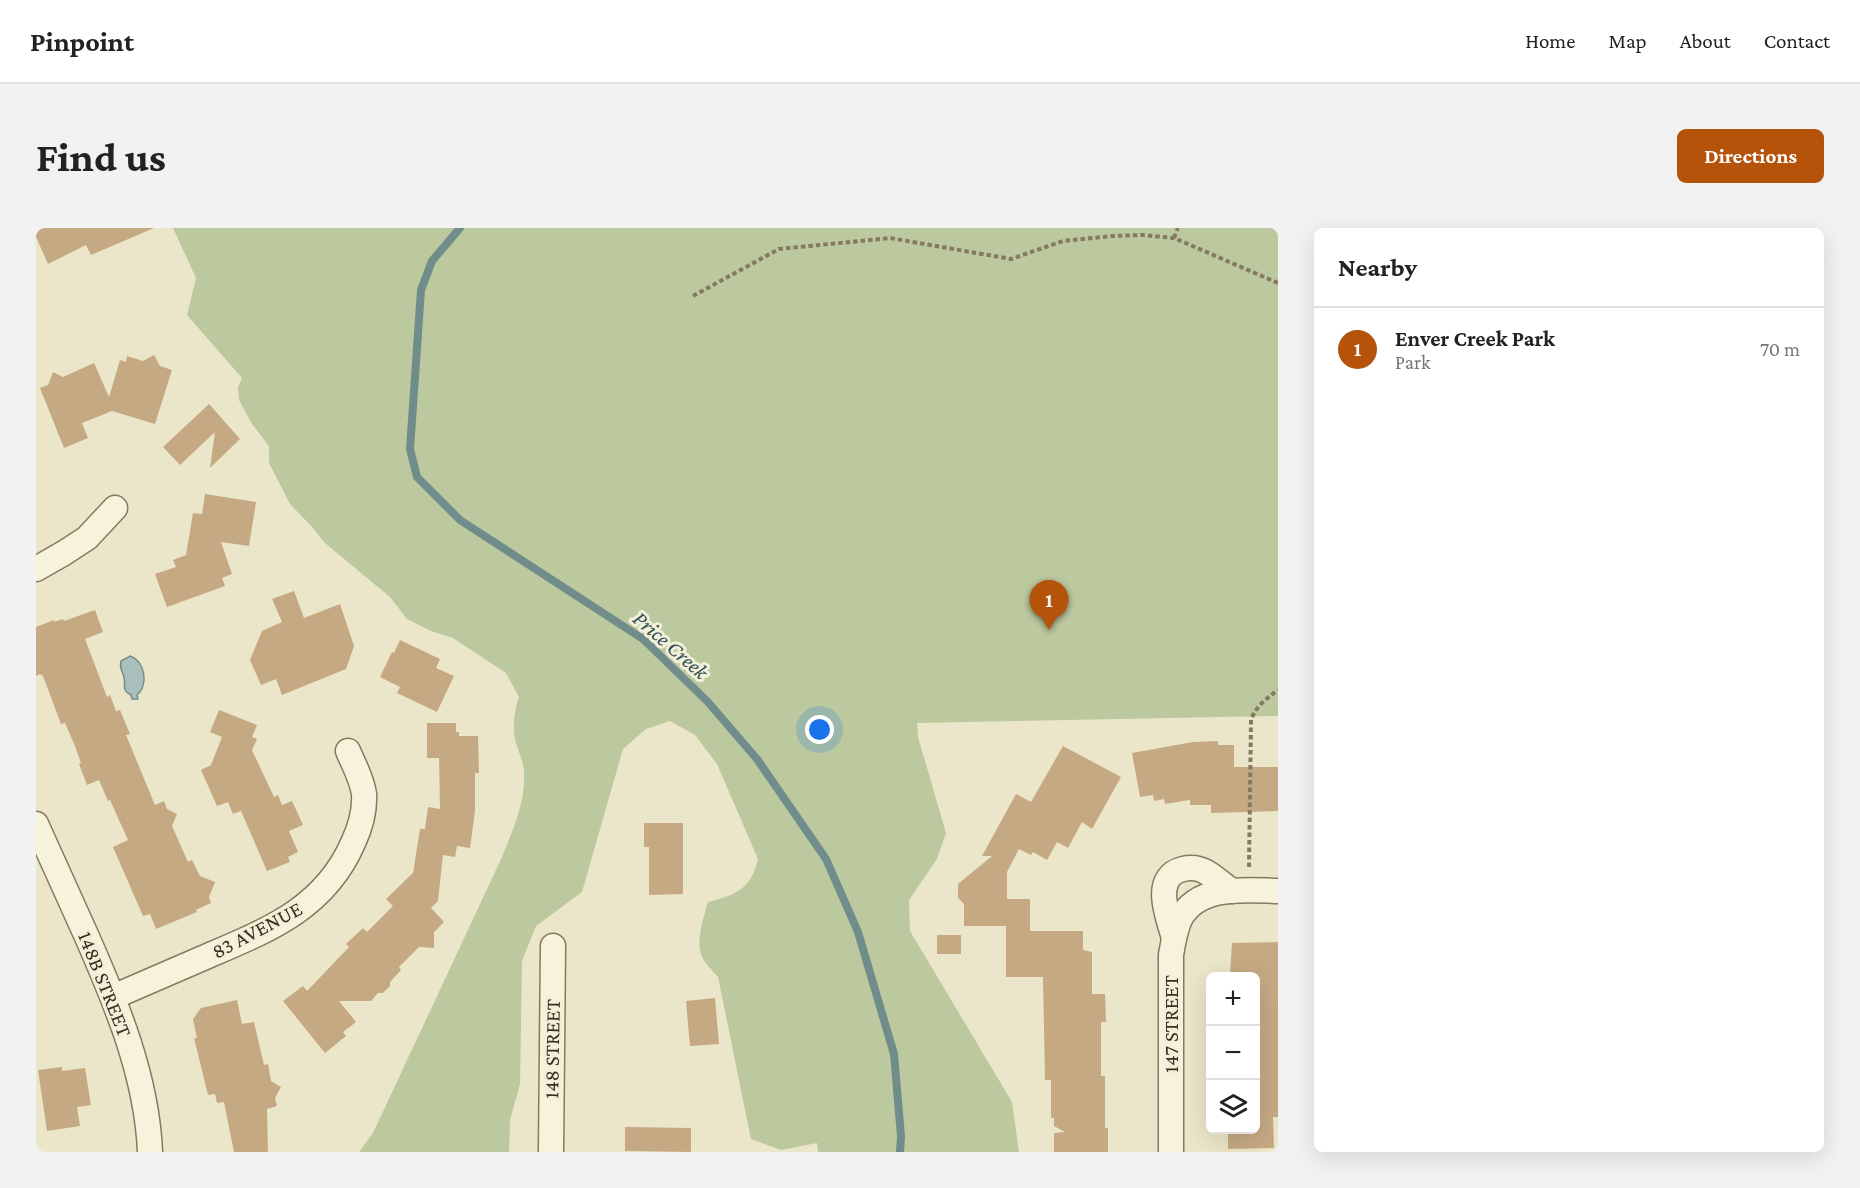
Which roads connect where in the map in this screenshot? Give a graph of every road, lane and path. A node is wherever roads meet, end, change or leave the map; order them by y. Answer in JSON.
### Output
{"nodes":[{"id":1,"x":1178,"y":228,"type":"edge"},
{"id":2,"x":1174,"y":238,"type":"junction"},
{"id":3,"x":1276,"y":282,"type":"edge"},
{"id":4,"x":1278,"y":289,"type":"edge"},
{"id":5,"x":693,"y":296,"type":"dead end"},
{"id":6,"x":115,"y":508,"type":"dead end"},
{"id":7,"x":36,"y":569,"type":"edge"},
{"id":8,"x":1278,"y":690,"type":"edge"},
{"id":9,"x":348,"y":751,"type":"dead end"},
{"id":10,"x":36,"y":824,"type":"edge"},
{"id":11,"x":1250,"y":874,"type":"dead end"},
{"id":12,"x":1232,"y":891,"type":"junction"},
{"id":13,"x":1278,"y":891,"type":"edge"},
{"id":14,"x":1174,"y":938,"type":"junction"},
{"id":15,"x":553,"y":946,"type":"dead end"},
{"id":16,"x":113,"y":997,"type":"junction"},
{"id":17,"x":150,"y":1152,"type":"edge"},
{"id":18,"x":550,"y":1152,"type":"edge"},
{"id":19,"x":1171,"y":1152,"type":"edge"}],
"edges":[{"from":1,"to":2,"type":"path"},
{"from":2,"to":3,"type":"path"},
{"from":2,"to":5,"type":"path"},
{"from":3,"to":4,"type":"path"},
{"from":6,"to":7,"type":"street"},
{"from":8,"to":11,"type":"path"},
{"from":9,"to":16,"type":"street","name":"83 AVENUE"},
{"from":10,"to":16,"type":"street","name":"148B STREET"},
{"from":12,"to":13,"type":"street"},
{"from":12,"to":14,"type":"street","name":"147 STREET"},
{"from":12,"to":14,"type":"street"},
{"from":14,"to":19,"type":"street","name":"147 STREET"},
{"from":15,"to":18,"type":"street","name":"148 STREET"},
{"from":16,"to":17,"type":"street","name":"148B STREET"}]}
